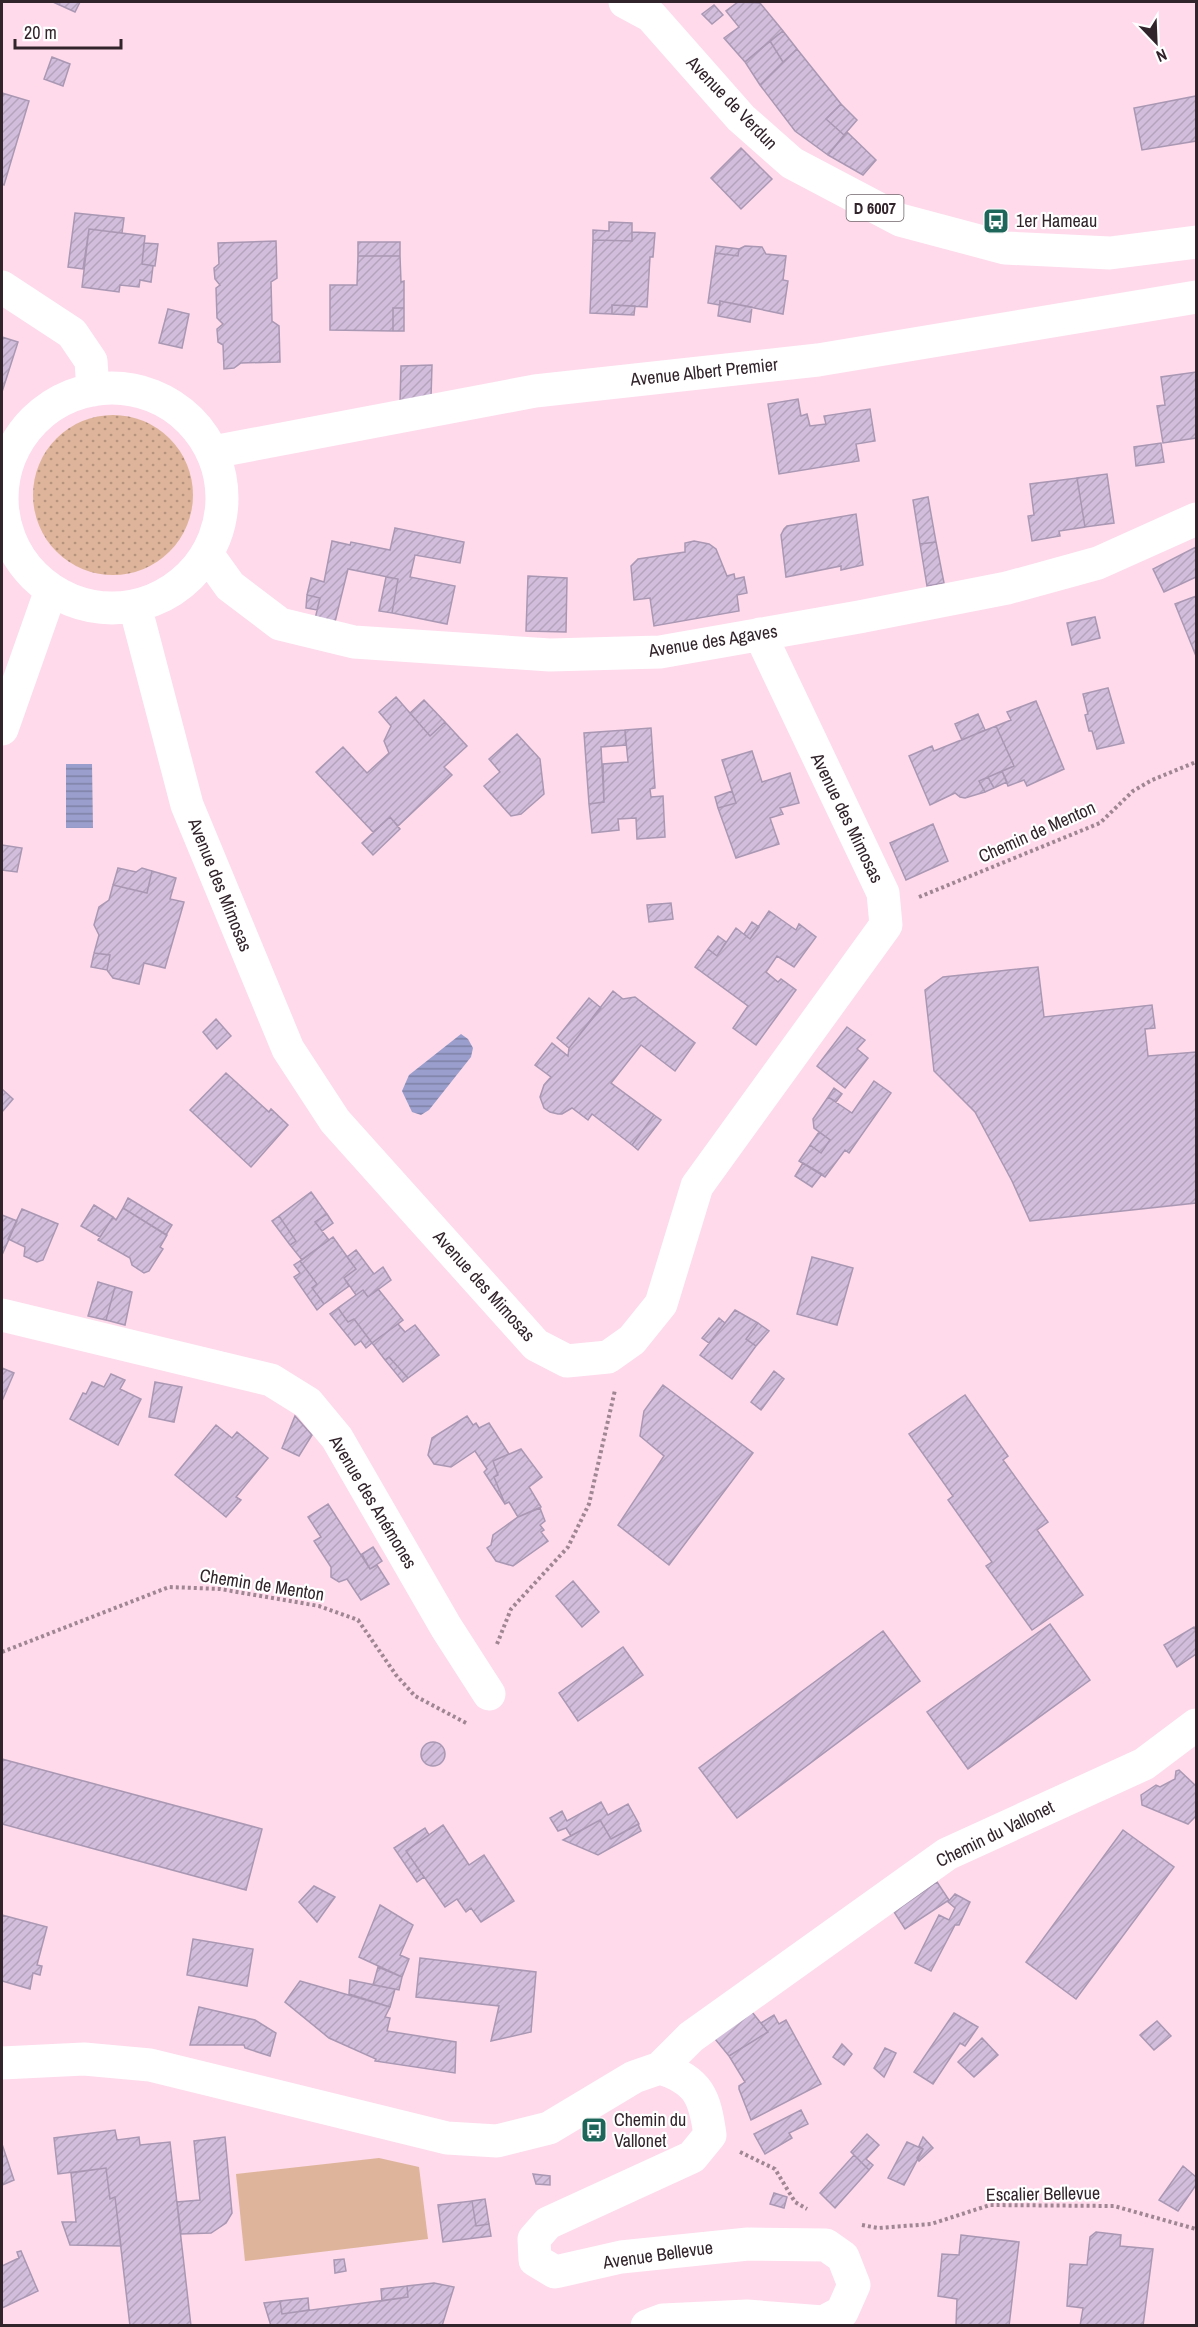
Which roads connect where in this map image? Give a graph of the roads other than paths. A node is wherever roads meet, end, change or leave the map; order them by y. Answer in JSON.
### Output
{"nodes":[{"id":1,"x":625,"y":2,"type":"edge"},
{"id":2,"x":1197,"y":242,"type":"edge"},
{"id":3,"x":2,"y":287,"type":"edge"},
{"id":4,"x":1197,"y":297,"type":"edge"},
{"id":5,"x":93,"y":390,"type":"junction"},
{"id":6,"x":213,"y":452,"type":"junction"},
{"id":7,"x":1197,"y":519,"type":"edge"},
{"id":8,"x":8,"y":550,"type":"edge"},
{"id":9,"x":207,"y":554,"type":"junction"},
{"id":10,"x":51,"y":590,"type":"junction"},
{"id":11,"x":135,"y":606,"type":"junction"},
{"id":12,"x":760,"y":634,"type":"junction"},
{"id":13,"x":2,"y":729,"type":"edge"},
{"id":14,"x":2,"y":1315,"type":"edge"},
{"id":15,"x":489,"y":1694,"type":"road end"},
{"id":16,"x":1197,"y":1725,"type":"edge"},
{"id":17,"x":2,"y":2063,"type":"edge"},
{"id":18,"x":660,"y":2068,"type":"junction"},
{"id":19,"x":647,"y":2325,"type":"edge"}],
"edges":[{"from":1,"to":2,"type":"street","name":"Avenue de Verdun","number":"D 6007"},
{"from":3,"to":5,"type":"street"},
{"from":4,"to":6,"type":"street","name":"Avenue Albert Premier"},
{"from":5,"to":6,"type":"street"},
{"from":5,"to":8,"type":"street"},
{"from":6,"to":9,"type":"street"},
{"from":7,"to":12,"type":"street","name":"Avenue des Agaves"},
{"from":8,"to":10,"type":"street"},
{"from":9,"to":11,"type":"street"},
{"from":9,"to":12,"type":"street","name":"Avenue des Agaves"},
{"from":10,"to":11,"type":"street"},
{"from":10,"to":13,"type":"street"},
{"from":11,"to":12,"type":"street","name":"Avenue des Mimosas"},
{"from":14,"to":15,"type":"street","name":"Avenue des Anémones"},
{"from":16,"to":18,"type":"street","name":"Chemin du Vallonet"},
{"from":17,"to":18,"type":"street","name":"Chemin du Vallonet"},
{"from":18,"to":19,"type":"street","name":"Avenue Bellevue"}]}
